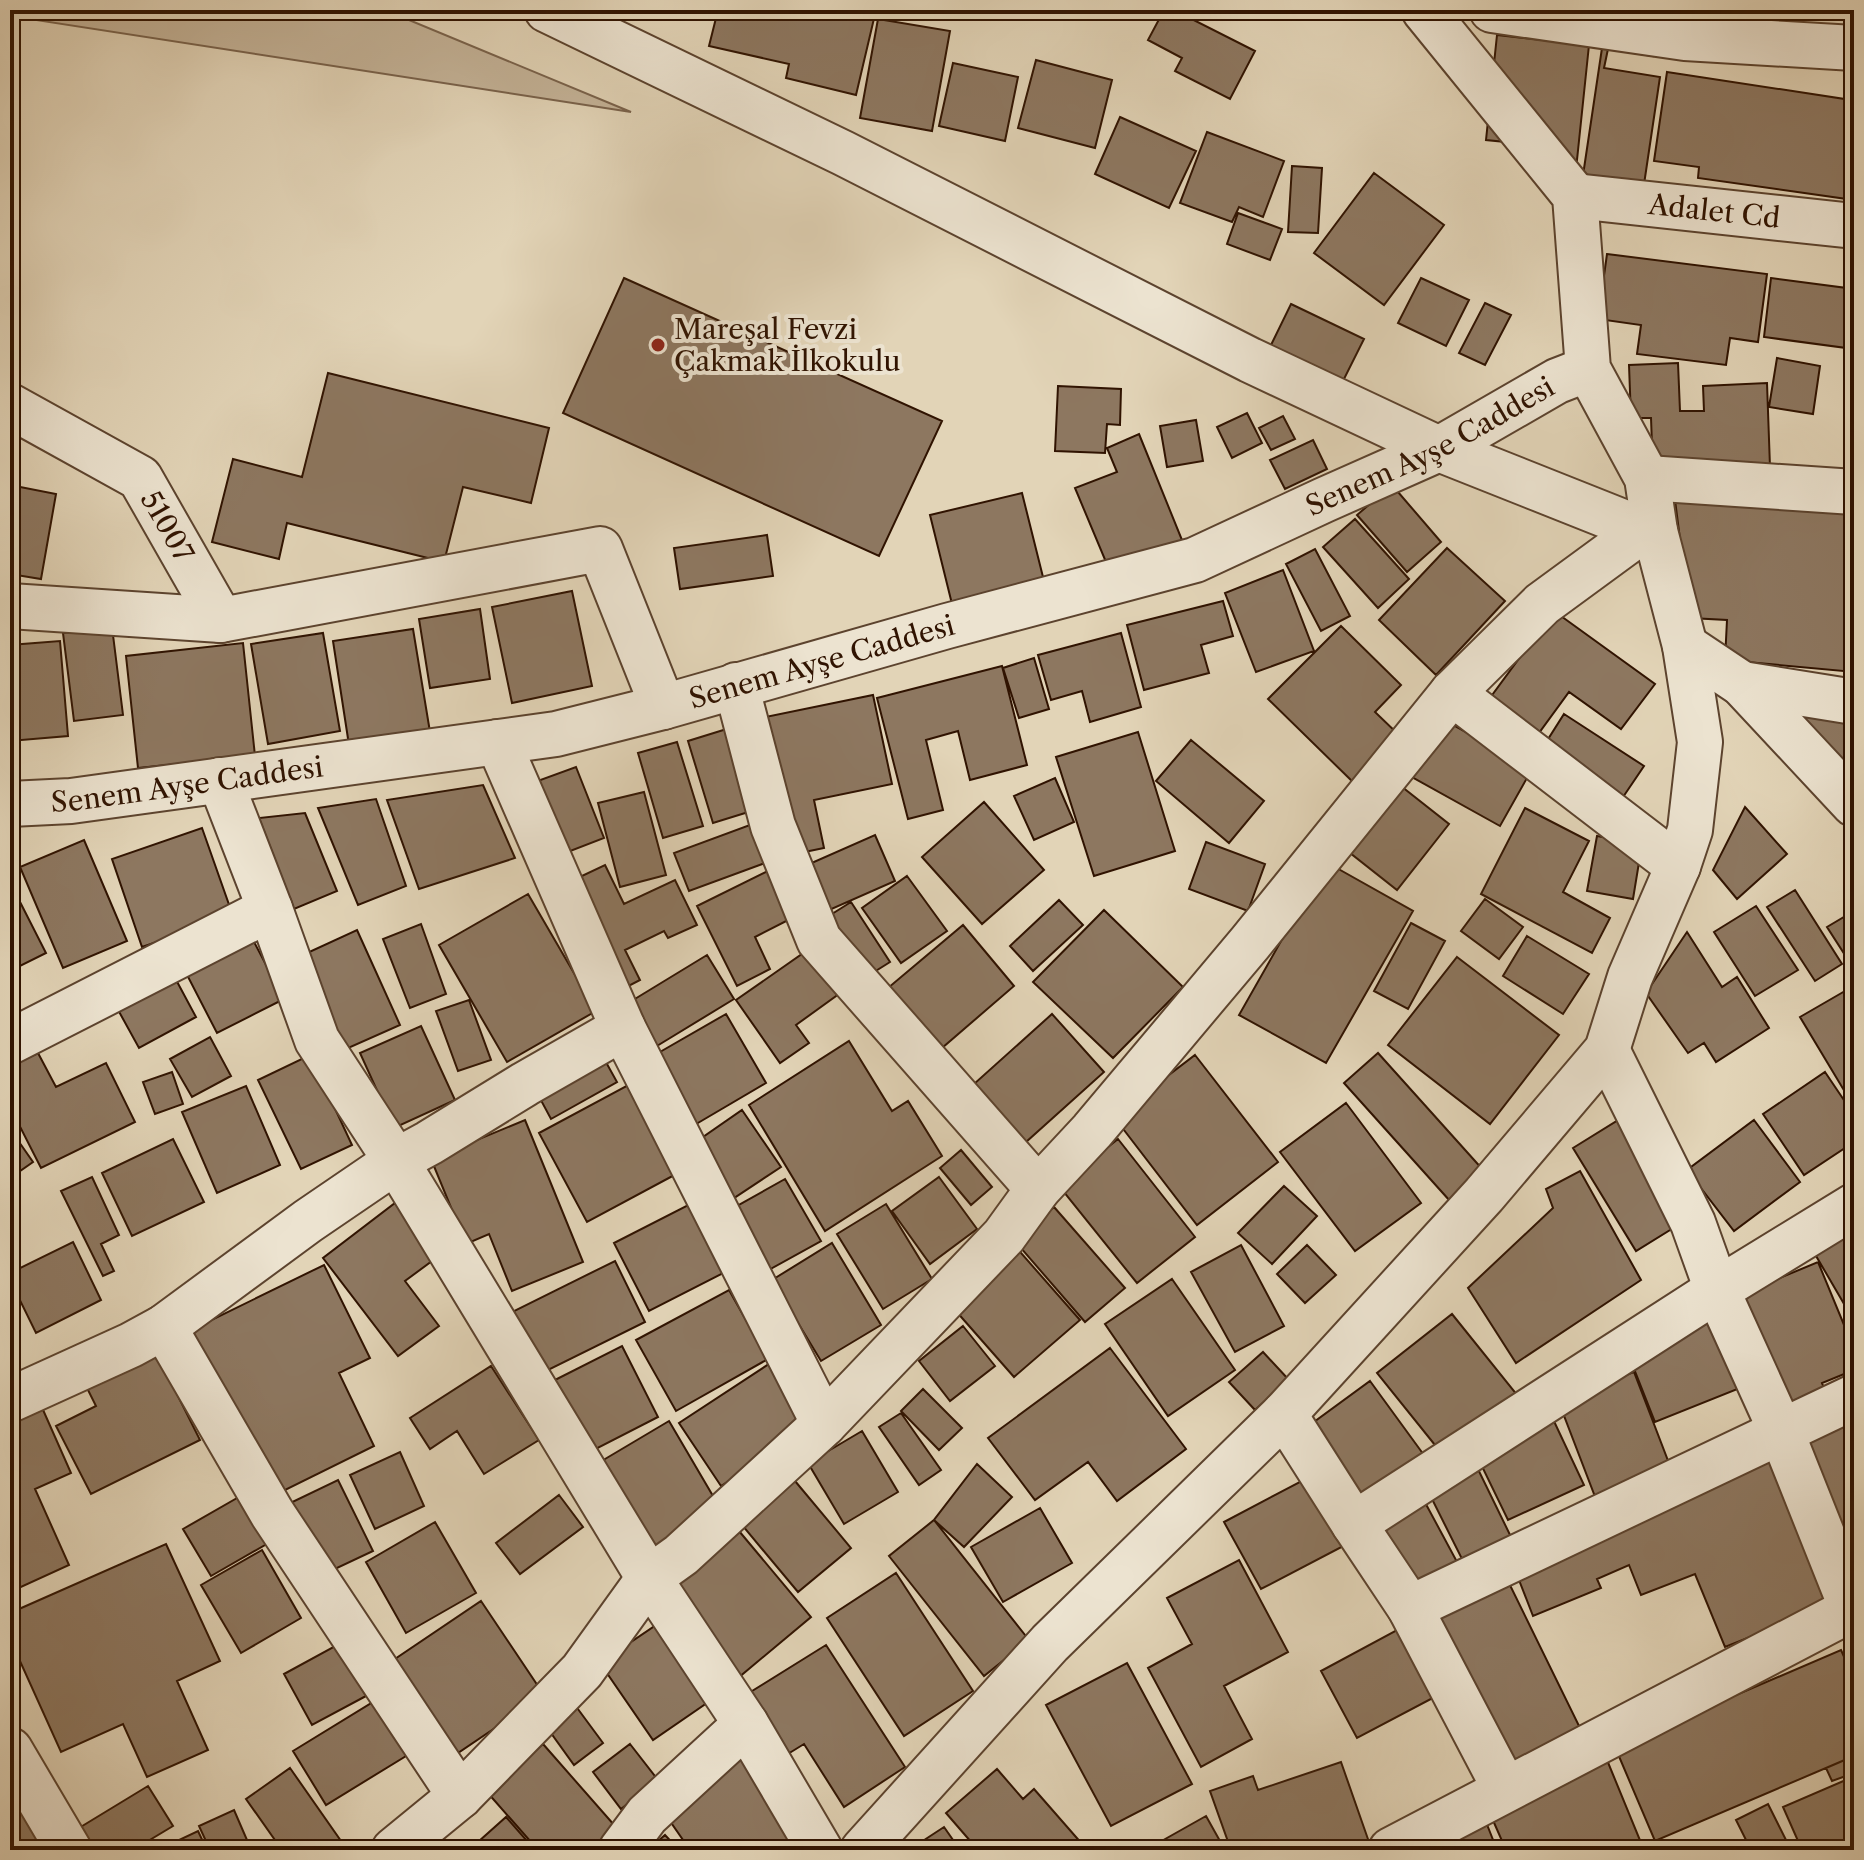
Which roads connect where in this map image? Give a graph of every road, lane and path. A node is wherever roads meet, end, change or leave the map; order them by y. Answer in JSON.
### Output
{"nodes":[{"id":1,"x":547,"y":10,"type":"edge"},
{"id":2,"x":1424,"y":10,"type":"edge"},
{"id":3,"x":1492,"y":10,"type":"edge"},
{"id":4,"x":1854,"y":48,"type":"edge"},
{"id":5,"x":1575,"y":196,"type":"junction"},
{"id":6,"x":1854,"y":226,"type":"edge"},
{"id":7,"x":1588,"y":369,"type":"junction"},
{"id":8,"x":10,"y":406,"type":"edge"},
{"id":9,"x":1439,"y":449,"type":"junction"},
{"id":10,"x":1647,"y":478,"type":"junction"},
{"id":11,"x":1854,"y":492,"type":"edge"},
{"id":12,"x":1649,"y":530,"type":"junction"},
{"id":13,"x":10,"y":606,"type":"edge"},
{"id":14,"x":221,"y":620,"type":"junction"},
{"id":15,"x":1685,"y":646,"type":"junction"},
{"id":16,"x":1742,"y":684,"type":"junction"},
{"id":17,"x":736,"y":685,"type":"junction"},
{"id":18,"x":1452,"y":693,"type":"junction"},
{"id":19,"x":1854,"y":702,"type":"edge"},
{"id":20,"x":663,"y":707,"type":"junction"},
{"id":21,"x":498,"y":742,"type":"junction"},
{"id":22,"x":220,"y":780,"type":"junction"},
{"id":23,"x":10,"y":804,"type":"edge"},
{"id":24,"x":1854,"y":804,"type":"edge"},
{"id":25,"x":1678,"y":866,"type":"junction"},
{"id":26,"x":270,"y":909,"type":"junction"},
{"id":27,"x":623,"y":1028,"type":"junction"},
{"id":28,"x":10,"y":1042,"type":"edge"},
{"id":29,"x":1607,"y":1050,"type":"junction"},
{"id":30,"x":396,"y":1161,"type":"junction"},
{"id":31,"x":1038,"y":1189,"type":"junction"},
{"id":32,"x":1854,"y":1206,"type":"edge"},
{"id":33,"x":1717,"y":1290,"type":"junction"},
{"id":34,"x":164,"y":1327,"type":"junction"},
{"id":35,"x":1854,"y":1397,"type":"edge"},
{"id":36,"x":10,"y":1400,"type":"edge"},
{"id":37,"x":1284,"y":1414,"type":"junction"},
{"id":38,"x":824,"y":1424,"type":"junction"},
{"id":39,"x":1781,"y":1431,"type":"junction"},
{"id":40,"x":1354,"y":1524,"type":"junction"},
{"id":41,"x":649,"y":1578,"type":"junction"},
{"id":42,"x":1410,"y":1608,"type":"junction"},
{"id":43,"x":1853,"y":1610,"type":"edge"},
{"id":44,"x":746,"y":1724,"type":"junction"},
{"id":45,"x":10,"y":1750,"type":"edge"},
{"id":46,"x":1505,"y":1789,"type":"junction"},
{"id":47,"x":460,"y":1796,"type":"junction"},
{"id":48,"x":69,"y":1850,"type":"edge"},
{"id":49,"x":394,"y":1850,"type":"edge"},
{"id":50,"x":621,"y":1850,"type":"edge"},
{"id":51,"x":820,"y":1850,"type":"edge"},
{"id":52,"x":863,"y":1850,"type":"edge"},
{"id":53,"x":1391,"y":1850,"type":"edge"}],
"edges":[{"from":1,"to":9,"type":"street"},
{"from":2,"to":5,"type":"street"},
{"from":3,"to":4,"type":"street"},
{"from":5,"to":6,"type":"street","name":"Adalet Cd"},
{"from":5,"to":7,"type":"street"},
{"from":7,"to":9,"type":"street","name":"Senem Ayşe Caddesi"},
{"from":7,"to":10,"type":"street"},
{"from":8,"to":14,"type":"street","name":"51007"},
{"from":9,"to":12,"type":"street"},
{"from":9,"to":17,"type":"street","name":"Senem Ayşe Caddesi"},
{"from":10,"to":11,"type":"street"},
{"from":10,"to":12,"type":"street"},
{"from":12,"to":15,"type":"street"},
{"from":12,"to":18,"type":"street"},
{"from":13,"to":14,"type":"street"},
{"from":14,"to":20,"type":"street"},
{"from":15,"to":16,"type":"street"},
{"from":15,"to":25,"type":"street"},
{"from":16,"to":19,"type":"street"},
{"from":16,"to":24,"type":"street"},
{"from":17,"to":20,"type":"street","name":"Senem Ayşe Caddesi"},
{"from":17,"to":31,"type":"street"},
{"from":18,"to":25,"type":"street"},
{"from":18,"to":31,"type":"street"},
{"from":20,"to":21,"type":"street","name":"Senem Ayşe Caddesi"},
{"from":21,"to":22,"type":"street","name":"Senem Ayşe Caddesi"},
{"from":21,"to":27,"type":"street"},
{"from":22,"to":23,"type":"street","name":"Senem Ayşe Caddesi"},
{"from":22,"to":26,"type":"street"},
{"from":25,"to":29,"type":"street"},
{"from":26,"to":28,"type":"street"},
{"from":26,"to":30,"type":"street"},
{"from":27,"to":30,"type":"street"},
{"from":27,"to":38,"type":"street"},
{"from":29,"to":33,"type":"street"},
{"from":29,"to":37,"type":"street"},
{"from":30,"to":34,"type":"street"},
{"from":30,"to":41,"type":"street"},
{"from":31,"to":38,"type":"street"},
{"from":32,"to":33,"type":"street"},
{"from":33,"to":39,"type":"street"},
{"from":33,"to":40,"type":"street"},
{"from":34,"to":36,"type":"street"},
{"from":34,"to":47,"type":"street"},
{"from":35,"to":39,"type":"street"},
{"from":37,"to":40,"type":"street"},
{"from":37,"to":52,"type":"street"},
{"from":38,"to":41,"type":"street"},
{"from":39,"to":42,"type":"street"},
{"from":39,"to":43,"type":"street"},
{"from":40,"to":42,"type":"street"},
{"from":41,"to":44,"type":"street"},
{"from":41,"to":47,"type":"street"},
{"from":42,"to":46,"type":"street"},
{"from":43,"to":46,"type":"street"},
{"from":44,"to":50,"type":"street"},
{"from":44,"to":51,"type":"street"},
{"from":45,"to":48,"type":"street"},
{"from":46,"to":53,"type":"street"},
{"from":47,"to":49,"type":"street"}]}
